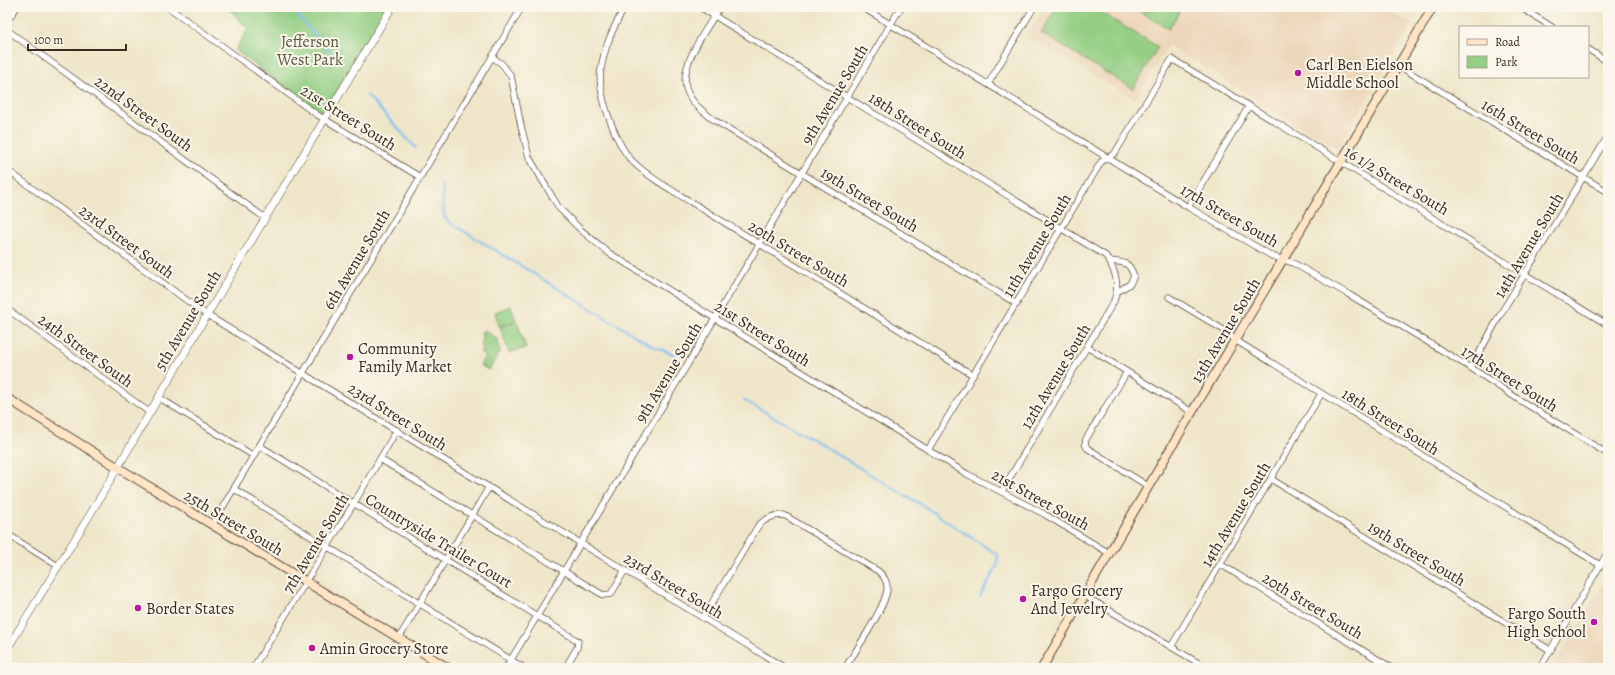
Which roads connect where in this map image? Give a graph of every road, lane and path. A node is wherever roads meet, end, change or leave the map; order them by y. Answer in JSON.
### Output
{"nodes":[{"id":1,"x":18,"y":7,"type":"edge"},
{"id":2,"x":168,"y":7,"type":"edge"},
{"id":3,"x":392,"y":7,"type":"edge"},
{"id":4,"x":522,"y":7,"type":"edge"},
{"id":5,"x":625,"y":7,"type":"edge"},
{"id":6,"x":700,"y":7,"type":"edge"},
{"id":7,"x":720,"y":7,"type":"edge"},
{"id":8,"x":862,"y":7,"type":"edge"},
{"id":9,"x":901,"y":7,"type":"edge"},
{"id":10,"x":1034,"y":7,"type":"edge"},
{"id":11,"x":1433,"y":7,"type":"edge"},
{"id":12,"x":1520,"y":7,"type":"edge"},
{"id":13,"x":715,"y":16,"type":"junction"},
{"id":14,"x":7,"y":21,"type":"edge"},
{"id":15,"x":890,"y":25,"type":"junction"},
{"id":16,"x":1550,"y":26,"type":"edge"},
{"id":17,"x":7,"y":30,"type":"edge"},
{"id":18,"x":1589,"y":50,"type":"edge"},
{"id":19,"x":492,"y":57,"type":"junction"},
{"id":20,"x":1172,"y":59,"type":"joint"},
{"id":21,"x":1608,"y":62,"type":"edge"},
{"id":22,"x":1399,"y":66,"type":"junction"},
{"id":23,"x":988,"y":84,"type":"junction"},
{"id":24,"x":848,"y":97,"type":"junction"},
{"id":25,"x":1249,"y":106,"type":"junction"},
{"id":26,"x":324,"y":119,"type":"junction"},
{"id":27,"x":1608,"y":136,"type":"edge"},
{"id":28,"x":1108,"y":158,"type":"junction"},
{"id":29,"x":1342,"y":162,"type":"junction"},
{"id":30,"x":7,"y":170,"type":"edge"},
{"id":31,"x":802,"y":173,"type":"junction"},
{"id":32,"x":420,"y":177,"type":"junction"},
{"id":33,"x":1583,"y":177,"type":"junction"},
{"id":34,"x":1608,"y":192,"type":"edge"},
{"id":35,"x":1188,"y":207,"type":"junction"},
{"id":36,"x":265,"y":218,"type":"junction"},
{"id":37,"x":1061,"y":228,"type":"junction"},
{"id":38,"x":759,"y":244,"type":"junction"},
{"id":39,"x":1283,"y":260,"type":"junction"},
{"id":40,"x":1109,"y":261,"type":"junction"},
{"id":41,"x":1525,"y":274,"type":"junction"},
{"id":42,"x":1117,"y":292,"type":"junction"},
{"id":43,"x":1169,"y":297,"type":"dead end"},
{"id":44,"x":1017,"y":304,"type":"junction"},
{"id":45,"x":7,"y":309,"type":"edge"},
{"id":46,"x":207,"y":315,"type":"junction"},
{"id":47,"x":715,"y":319,"type":"junction"},
{"id":48,"x":1608,"y":325,"type":"edge"},
{"id":49,"x":1235,"y":340,"type":"junction"},
{"id":50,"x":1087,"y":347,"type":"junction"},
{"id":51,"x":1471,"y":368,"type":"junction"},
{"id":52,"x":1127,"y":372,"type":"junction"},
{"id":53,"x":303,"y":373,"type":"junction"},
{"id":54,"x":973,"y":376,"type":"junction"},
{"id":55,"x":1321,"y":394,"type":"junction"},
{"id":56,"x":158,"y":397,"type":"junction"},
{"id":57,"x":7,"y":398,"type":"edge"},
{"id":58,"x":149,"y":412,"type":"junction"},
{"id":59,"x":1192,"y":412,"type":"junction"},
{"id":60,"x":397,"y":430,"type":"junction"},
{"id":61,"x":260,"y":446,"type":"junction"},
{"id":62,"x":928,"y":450,"type":"junction"},
{"id":63,"x":1608,"y":454,"type":"edge"},
{"id":64,"x":254,"y":456,"type":"junction"},
{"id":65,"x":380,"y":459,"type":"junction"},
{"id":66,"x":117,"y":467,"type":"junction"},
{"id":67,"x":1271,"y":479,"type":"junction"},
{"id":68,"x":1148,"y":486,"type":"junction"},
{"id":69,"x":489,"y":487,"type":"junction"},
{"id":70,"x":234,"y":490,"type":"junction"},
{"id":71,"x":1002,"y":491,"type":"junction"},
{"id":72,"x":354,"y":503,"type":"junction"},
{"id":73,"x":472,"y":515,"type":"junction"},
{"id":74,"x":212,"y":525,"type":"junction"},
{"id":75,"x":7,"y":534,"type":"edge"},
{"id":76,"x":580,"y":542,"type":"junction"},
{"id":77,"x":327,"y":547,"type":"junction"},
{"id":78,"x":1608,"y":552,"type":"edge"},
{"id":79,"x":1109,"y":553,"type":"junction"},
{"id":80,"x":446,"y":559,"type":"junction"},
{"id":81,"x":1220,"y":564,"type":"junction"},
{"id":82,"x":1600,"y":565,"type":"junction"},
{"id":83,"x":58,"y":566,"type":"junction"},
{"id":84,"x":625,"y":570,"type":"junction"},
{"id":85,"x":563,"y":571,"type":"junction"},
{"id":86,"x":306,"y":582,"type":"junction"},
{"id":87,"x":1085,"y":596,"type":"junction"},
{"id":88,"x":419,"y":604,"type":"junction"},
{"id":89,"x":538,"y":615,"type":"junction"},
{"id":90,"x":703,"y":618,"type":"junction"},
{"id":91,"x":399,"y":638,"type":"junction"},
{"id":92,"x":1171,"y":647,"type":"junction"},
{"id":93,"x":7,"y":648,"type":"edge"},
{"id":94,"x":1550,"y":650,"type":"junction"},
{"id":95,"x":511,"y":660,"type":"junction"},
{"id":96,"x":253,"y":668,"type":"edge"},
{"id":97,"x":448,"y":668,"type":"edge"},
{"id":98,"x":506,"y":668,"type":"edge"},
{"id":99,"x":524,"y":668,"type":"edge"},
{"id":100,"x":565,"y":668,"type":"edge"},
{"id":101,"x":785,"y":668,"type":"edge"},
{"id":102,"x":845,"y":668,"type":"edge"},
{"id":103,"x":1042,"y":668,"type":"edge"},
{"id":104,"x":1207,"y":668,"type":"edge"},
{"id":105,"x":1392,"y":668,"type":"edge"},
{"id":106,"x":1540,"y":668,"type":"edge"}],
"edges":[{"from":1,"to":14,"type":"street"},
{"from":2,"to":26,"type":"street","name":"21st Street South"},
{"from":3,"to":26,"type":"street","name":"5th Avenue South"},
{"from":4,"to":19,"type":"street","name":"6th Avenue South"},
{"from":5,"to":38,"type":"street","name":"20th Street South"},
{"from":6,"to":13,"type":"street","name":"18th Street South"},
{"from":7,"to":13,"type":"street"},
{"from":8,"to":15,"type":"street","name":"17th Street South"},
{"from":9,"to":15,"type":"street","name":"9th Avenue South"},
{"from":10,"to":23,"type":"street"},
{"from":11,"to":22,"type":"main road","name":"13th Avenue South"},
{"from":12,"to":16,"type":"street"},
{"from":13,"to":24,"type":"street","name":"18th Street South"},
{"from":13,"to":31,"type":"street","name":"19th Street South"},
{"from":15,"to":23,"type":"street","name":"17th Street South"},
{"from":15,"to":24,"type":"street","name":"9th Avenue South"},
{"from":17,"to":36,"type":"street","name":"22nd Street South"},
{"from":18,"to":21,"type":"street"},
{"from":19,"to":32,"type":"street","name":"6th Avenue South"},
{"from":19,"to":47,"type":"street","name":"21st Street South"},
{"from":20,"to":25,"type":"street","name":"16 1/2 Street South"},
{"from":20,"to":28,"type":"street","name":"11th Avenue South"},
{"from":22,"to":29,"type":"main road","name":"13th Avenue South"},
{"from":22,"to":33,"type":"street","name":"16th Street South"},
{"from":23,"to":28,"type":"street","name":"17th Street South"},
{"from":24,"to":31,"type":"street","name":"9th Avenue South"},
{"from":24,"to":37,"type":"street","name":"18th Street South"},
{"from":25,"to":29,"type":"street","name":"16 1/2 Street South"},
{"from":25,"to":35,"type":"street"},
{"from":26,"to":32,"type":"street","name":"21st Street South"},
{"from":26,"to":36,"type":"street","name":"5th Avenue South"},
{"from":27,"to":33,"type":"street","name":"14th Avenue South"},
{"from":28,"to":35,"type":"street","name":"17th Street South"},
{"from":28,"to":37,"type":"street","name":"11th Avenue South"},
{"from":29,"to":39,"type":"main road","name":"13th Avenue South"},
{"from":29,"to":41,"type":"street","name":"16 1/2 Street South"},
{"from":30,"to":46,"type":"street","name":"23rd Street South"},
{"from":31,"to":38,"type":"street","name":"9th Avenue South"},
{"from":31,"to":44,"type":"street","name":"19th Street South"},
{"from":32,"to":53,"type":"street","name":"6th Avenue South"},
{"from":33,"to":34,"type":"street","name":"16th Street South"},
{"from":33,"to":41,"type":"street","name":"14th Avenue South"},
{"from":35,"to":39,"type":"street","name":"17th Street South"},
{"from":36,"to":46,"type":"street","name":"5th Avenue South"},
{"from":37,"to":40,"type":"street","name":"18th Street South"},
{"from":37,"to":44,"type":"street","name":"11th Avenue South"},
{"from":38,"to":47,"type":"street","name":"9th Avenue South"},
{"from":38,"to":54,"type":"street","name":"20th Street South"},
{"from":39,"to":49,"type":"main road","name":"13th Avenue South"},
{"from":39,"to":51,"type":"street","name":"17th Street South"},
{"from":40,"to":42,"type":"street","name":"18th Street South"},
{"from":40,"to":42,"type":"street"},
{"from":41,"to":48,"type":"street","name":"16 1/2 Street South"},
{"from":41,"to":51,"type":"street","name":"14th Avenue South"},
{"from":42,"to":50,"type":"street","name":"12th Avenue South"},
{"from":43,"to":49,"type":"street","name":"18th Street South"},
{"from":44,"to":54,"type":"street","name":"11th Avenue South"},
{"from":45,"to":58,"type":"street","name":"24th Street South"},
{"from":46,"to":53,"type":"street","name":"23rd Street South"},
{"from":46,"to":56,"type":"street","name":"5th Avenue South"},
{"from":47,"to":62,"type":"street","name":"21st Street South"},
{"from":47,"to":76,"type":"street","name":"9th Avenue South"},
{"from":49,"to":55,"type":"street","name":"18th Street South"},
{"from":49,"to":59,"type":"main road","name":"13th Avenue South"},
{"from":50,"to":52,"type":"street"},
{"from":50,"to":71,"type":"street","name":"12th Avenue South"},
{"from":51,"to":63,"type":"street","name":"17th Street South"},
{"from":52,"to":59,"type":"street"},
{"from":52,"to":68,"type":"street"},
{"from":53,"to":60,"type":"street","name":"23rd Street South"},
{"from":53,"to":61,"type":"street","name":"6th Avenue South"},
{"from":54,"to":62,"type":"street","name":"11th Avenue South"},
{"from":55,"to":67,"type":"street","name":"14th Avenue South"},
{"from":55,"to":82,"type":"street","name":"18th Street South"},
{"from":56,"to":58,"type":"street","name":"5th Avenue South"},
{"from":56,"to":64,"type":"street"},
{"from":57,"to":66,"type":"main road","name":"25th Street South"},
{"from":58,"to":66,"type":"street","name":"5th Avenue South"},
{"from":59,"to":68,"type":"main road","name":"13th Avenue South"},
{"from":60,"to":65,"type":"street","name":"7th Avenue South"},
{"from":60,"to":69,"type":"street","name":"23rd Street South"},
{"from":61,"to":64,"type":"street","name":"6th Avenue South"},
{"from":61,"to":72,"type":"street","name":"Countryside Trailer Court"},
{"from":62,"to":71,"type":"street","name":"21st Street South"},
{"from":64,"to":70,"type":"street","name":"6th Avenue South"},
{"from":65,"to":72,"type":"street","name":"7th Avenue South"},
{"from":65,"to":73,"type":"street"},
{"from":66,"to":74,"type":"main road","name":"25th Street South"},
{"from":66,"to":83,"type":"street","name":"5th Avenue South"},
{"from":67,"to":81,"type":"street","name":"14th Avenue South"},
{"from":67,"to":94,"type":"street","name":"19th Street South"},
{"from":68,"to":79,"type":"main road","name":"13th Avenue South"},
{"from":69,"to":73,"type":"street"},
{"from":69,"to":76,"type":"street","name":"23rd Street South"},
{"from":70,"to":74,"type":"street","name":"6th Avenue South"},
{"from":70,"to":77,"type":"street"},
{"from":71,"to":79,"type":"street","name":"21st Street South"},
{"from":72,"to":77,"type":"street","name":"7th Avenue South"},
{"from":72,"to":80,"type":"street","name":"Countryside Trailer Court"},
{"from":73,"to":80,"type":"street"},
{"from":73,"to":85,"type":"street"},
{"from":74,"to":86,"type":"main road","name":"25th Street South"},
{"from":75,"to":83,"type":"street"},
{"from":76,"to":84,"type":"street","name":"23rd Street South"},
{"from":76,"to":85,"type":"street","name":"9th Avenue South"},
{"from":77,"to":86,"type":"street","name":"7th Avenue South"},
{"from":77,"to":88,"type":"street"},
{"from":78,"to":82,"type":"street"},
{"from":79,"to":87,"type":"main road","name":"13th Avenue South"},
{"from":80,"to":88,"type":"street"},
{"from":80,"to":89,"type":"street","name":"Countryside Trailer Court"},
{"from":81,"to":92,"type":"street","name":"14th Avenue South"},
{"from":81,"to":105,"type":"street","name":"20th Street South"},
{"from":82,"to":94,"type":"street"},
{"from":83,"to":93,"type":"street","name":"5th Avenue South"},
{"from":84,"to":85,"type":"street"},
{"from":84,"to":90,"type":"street","name":"23rd Street South"},
{"from":85,"to":89,"type":"street","name":"9th Avenue South"},
{"from":86,"to":91,"type":"main road","name":"25th Street South"},
{"from":86,"to":96,"type":"street","name":"7th Avenue South"},
{"from":87,"to":92,"type":"street"},
{"from":87,"to":103,"type":"main road","name":"13th Avenue South"},
{"from":88,"to":91,"type":"street"},
{"from":88,"to":95,"type":"street"},
{"from":89,"to":95,"type":"street","name":"9th Avenue South"},
{"from":89,"to":100,"type":"street","name":"Countryside Trailer Court"},
{"from":90,"to":101,"type":"street","name":"23rd Street South"},
{"from":90,"to":102,"type":"street"},
{"from":91,"to":97,"type":"main road","name":"25th Street South"},
{"from":92,"to":104,"type":"street"},
{"from":94,"to":106,"type":"street"},
{"from":95,"to":98,"type":"street","name":"9th Avenue South"},
{"from":95,"to":99,"type":"street"}]}
